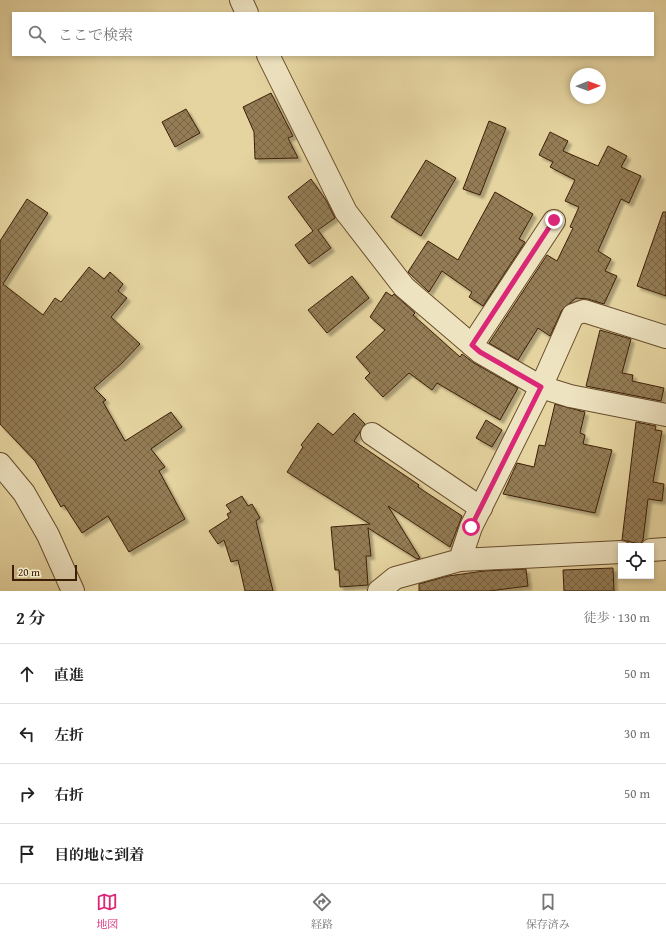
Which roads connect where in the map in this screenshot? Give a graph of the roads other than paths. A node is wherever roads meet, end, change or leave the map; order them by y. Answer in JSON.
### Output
{"nodes":[{"id":1,"x":241,"y":0,"type":"edge"},
{"id":2,"x":247,"y":12,"type":"edge"},
{"id":3,"x":268,"y":56,"type":"edge"},
{"id":4,"x":554,"y":220,"type":"dead end"},
{"id":5,"x":666,"y":337,"type":"edge"},
{"id":6,"x":472,"y":345,"type":"junction"},
{"id":7,"x":541,"y":387,"type":"junction"},
{"id":8,"x":666,"y":415,"type":"edge"},
{"id":9,"x":372,"y":434,"type":"dead end"},
{"id":10,"x":0,"y":464,"type":"edge"},
{"id":11,"x":481,"y":508,"type":"junction"},
{"id":12,"x":666,"y":549,"type":"edge"},
{"id":13,"x":654,"y":550,"type":"edge"},
{"id":14,"x":618,"y":552,"type":"edge"},
{"id":15,"x":460,"y":560,"type":"junction"},
{"id":16,"x":73,"y":591,"type":"edge"},
{"id":17,"x":379,"y":591,"type":"edge"}],
"edges":[{"from":1,"to":2,"type":"street"},
{"from":3,"to":6,"type":"street"},
{"from":4,"to":6,"type":"street"},
{"from":5,"to":7,"type":"street"},
{"from":6,"to":7,"type":"street"},
{"from":7,"to":8,"type":"street"},
{"from":7,"to":11,"type":"street"},
{"from":9,"to":11,"type":"street"},
{"from":10,"to":16,"type":"street"},
{"from":11,"to":15,"type":"street"},
{"from":12,"to":13,"type":"street"},
{"from":14,"to":15,"type":"street"},
{"from":15,"to":17,"type":"street"}]}
